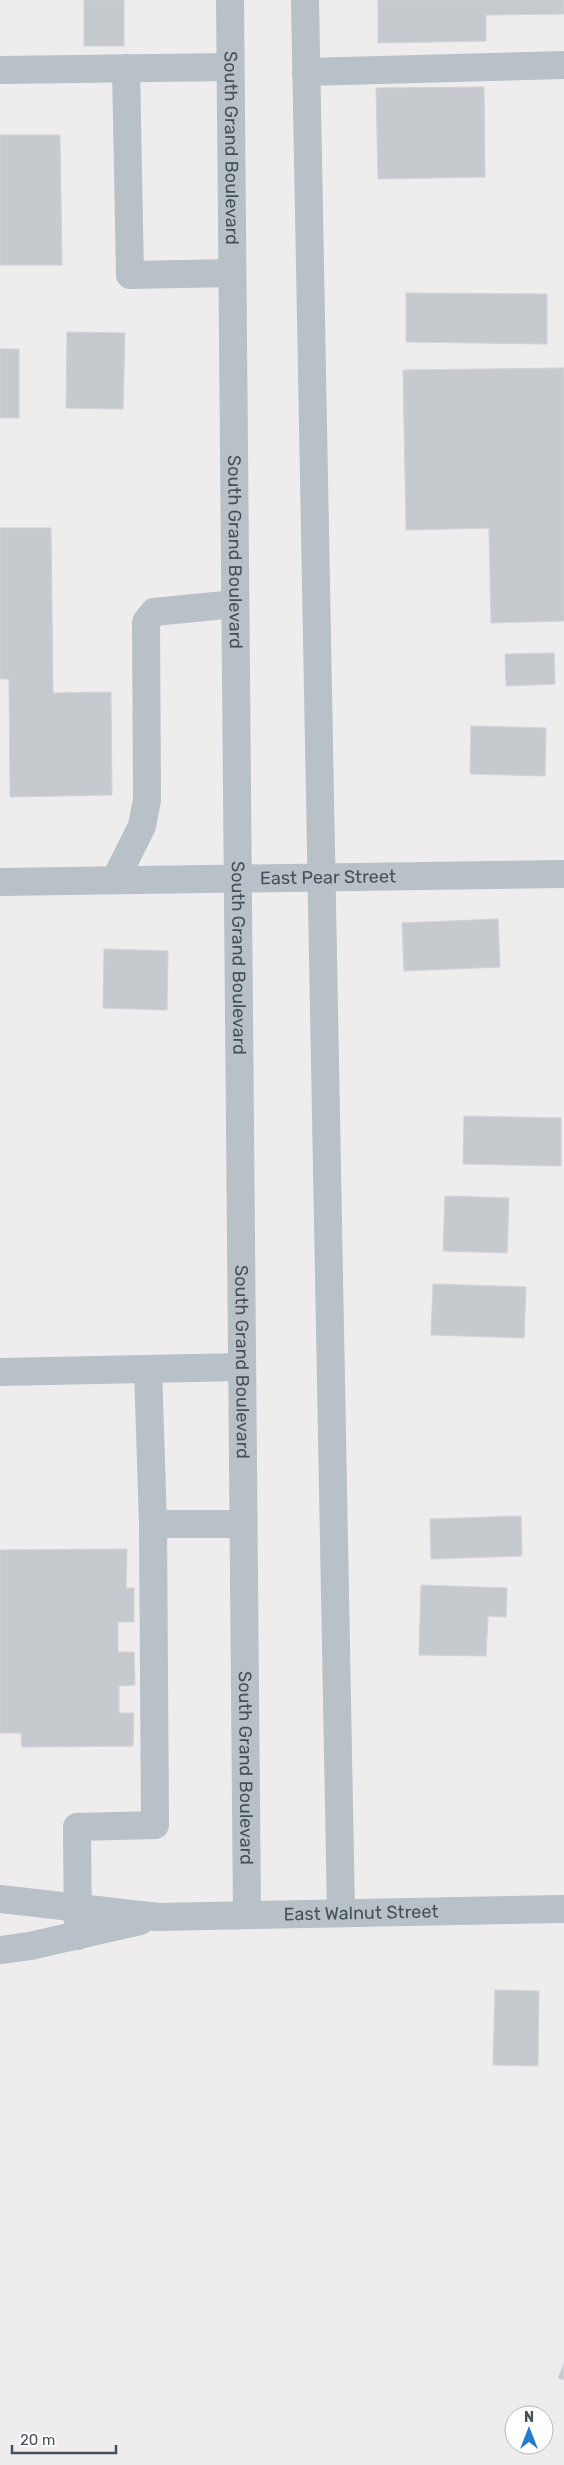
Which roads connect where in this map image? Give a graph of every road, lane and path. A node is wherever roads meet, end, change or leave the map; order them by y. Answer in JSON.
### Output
{"nodes":[{"id":1,"x":230,"y":0,"type":"edge"},
{"id":2,"x":305,"y":0,"type":"edge"},
{"id":3,"x":564,"y":65,"type":"edge"},
{"id":4,"x":230,"y":67,"type":"junction"},
{"id":5,"x":126,"y":68,"type":"junction"},
{"id":6,"x":0,"y":70,"type":"edge"},
{"id":7,"x":306,"y":72,"type":"junction"},
{"id":8,"x":232,"y":273,"type":"junction"},
{"id":9,"x":235,"y":604,"type":"junction"},
{"id":10,"x":564,"y":874,"type":"edge"},
{"id":11,"x":322,"y":877,"type":"junction"},
{"id":12,"x":238,"y":878,"type":"junction"},
{"id":13,"x":115,"y":880,"type":"junction"},
{"id":14,"x":0,"y":882,"type":"edge"},
{"id":15,"x":242,"y":1368,"type":"junction"},
{"id":16,"x":148,"y":1369,"type":"junction"},
{"id":17,"x":0,"y":1372,"type":"edge"},
{"id":18,"x":153,"y":1524,"type":"junction"},
{"id":19,"x":243,"y":1524,"type":"junction"},
{"id":20,"x":0,"y":1899,"type":"edge"},
{"id":21,"x":78,"y":1908,"type":"junction"},
{"id":22,"x":564,"y":1909,"type":"edge"},
{"id":23,"x":341,"y":1913,"type":"junction"},
{"id":24,"x":247,"y":1915,"type":"junction"},
{"id":25,"x":158,"y":1917,"type":"junction"},
{"id":26,"x":78,"y":1936,"type":"junction"},
{"id":27,"x":0,"y":1950,"type":"edge"}],
"edges":[{"from":1,"to":4,"type":"street","name":"South Grand Boulevard"},
{"from":2,"to":7,"type":"street"},
{"from":3,"to":7,"type":"street"},
{"from":4,"to":5,"type":"street"},
{"from":4,"to":8,"type":"street","name":"South Grand Boulevard"},
{"from":5,"to":6,"type":"street"},
{"from":5,"to":8,"type":"street"},
{"from":7,"to":11,"type":"street"},
{"from":8,"to":9,"type":"street","name":"South Grand Boulevard"},
{"from":9,"to":12,"type":"street","name":"South Grand Boulevard"},
{"from":9,"to":13,"type":"street"},
{"from":10,"to":11,"type":"street","name":"East Pear Street"},
{"from":11,"to":12,"type":"street","name":"East Pear Street"},
{"from":11,"to":23,"type":"street"},
{"from":12,"to":13,"type":"street","name":"East Pear Street"},
{"from":12,"to":15,"type":"street","name":"South Grand Boulevard"},
{"from":13,"to":14,"type":"street","name":"East Pear Street"},
{"from":15,"to":16,"type":"street"},
{"from":15,"to":19,"type":"street","name":"South Grand Boulevard"},
{"from":16,"to":17,"type":"street"},
{"from":16,"to":18,"type":"street"},
{"from":18,"to":19,"type":"street"},
{"from":18,"to":21,"type":"street"},
{"from":19,"to":24,"type":"street","name":"South Grand Boulevard"},
{"from":20,"to":21,"type":"street","name":"East Walnut Street"},
{"from":21,"to":25,"type":"street","name":"East Walnut Street"},
{"from":21,"to":26,"type":"street"},
{"from":22,"to":23,"type":"street","name":"East Walnut Street"},
{"from":23,"to":24,"type":"street","name":"East Walnut Street"},
{"from":24,"to":25,"type":"street","name":"East Walnut Street"},
{"from":25,"to":26,"type":"street","name":"East Walnut Street"},
{"from":26,"to":27,"type":"street","name":"East Walnut Street"}]}
